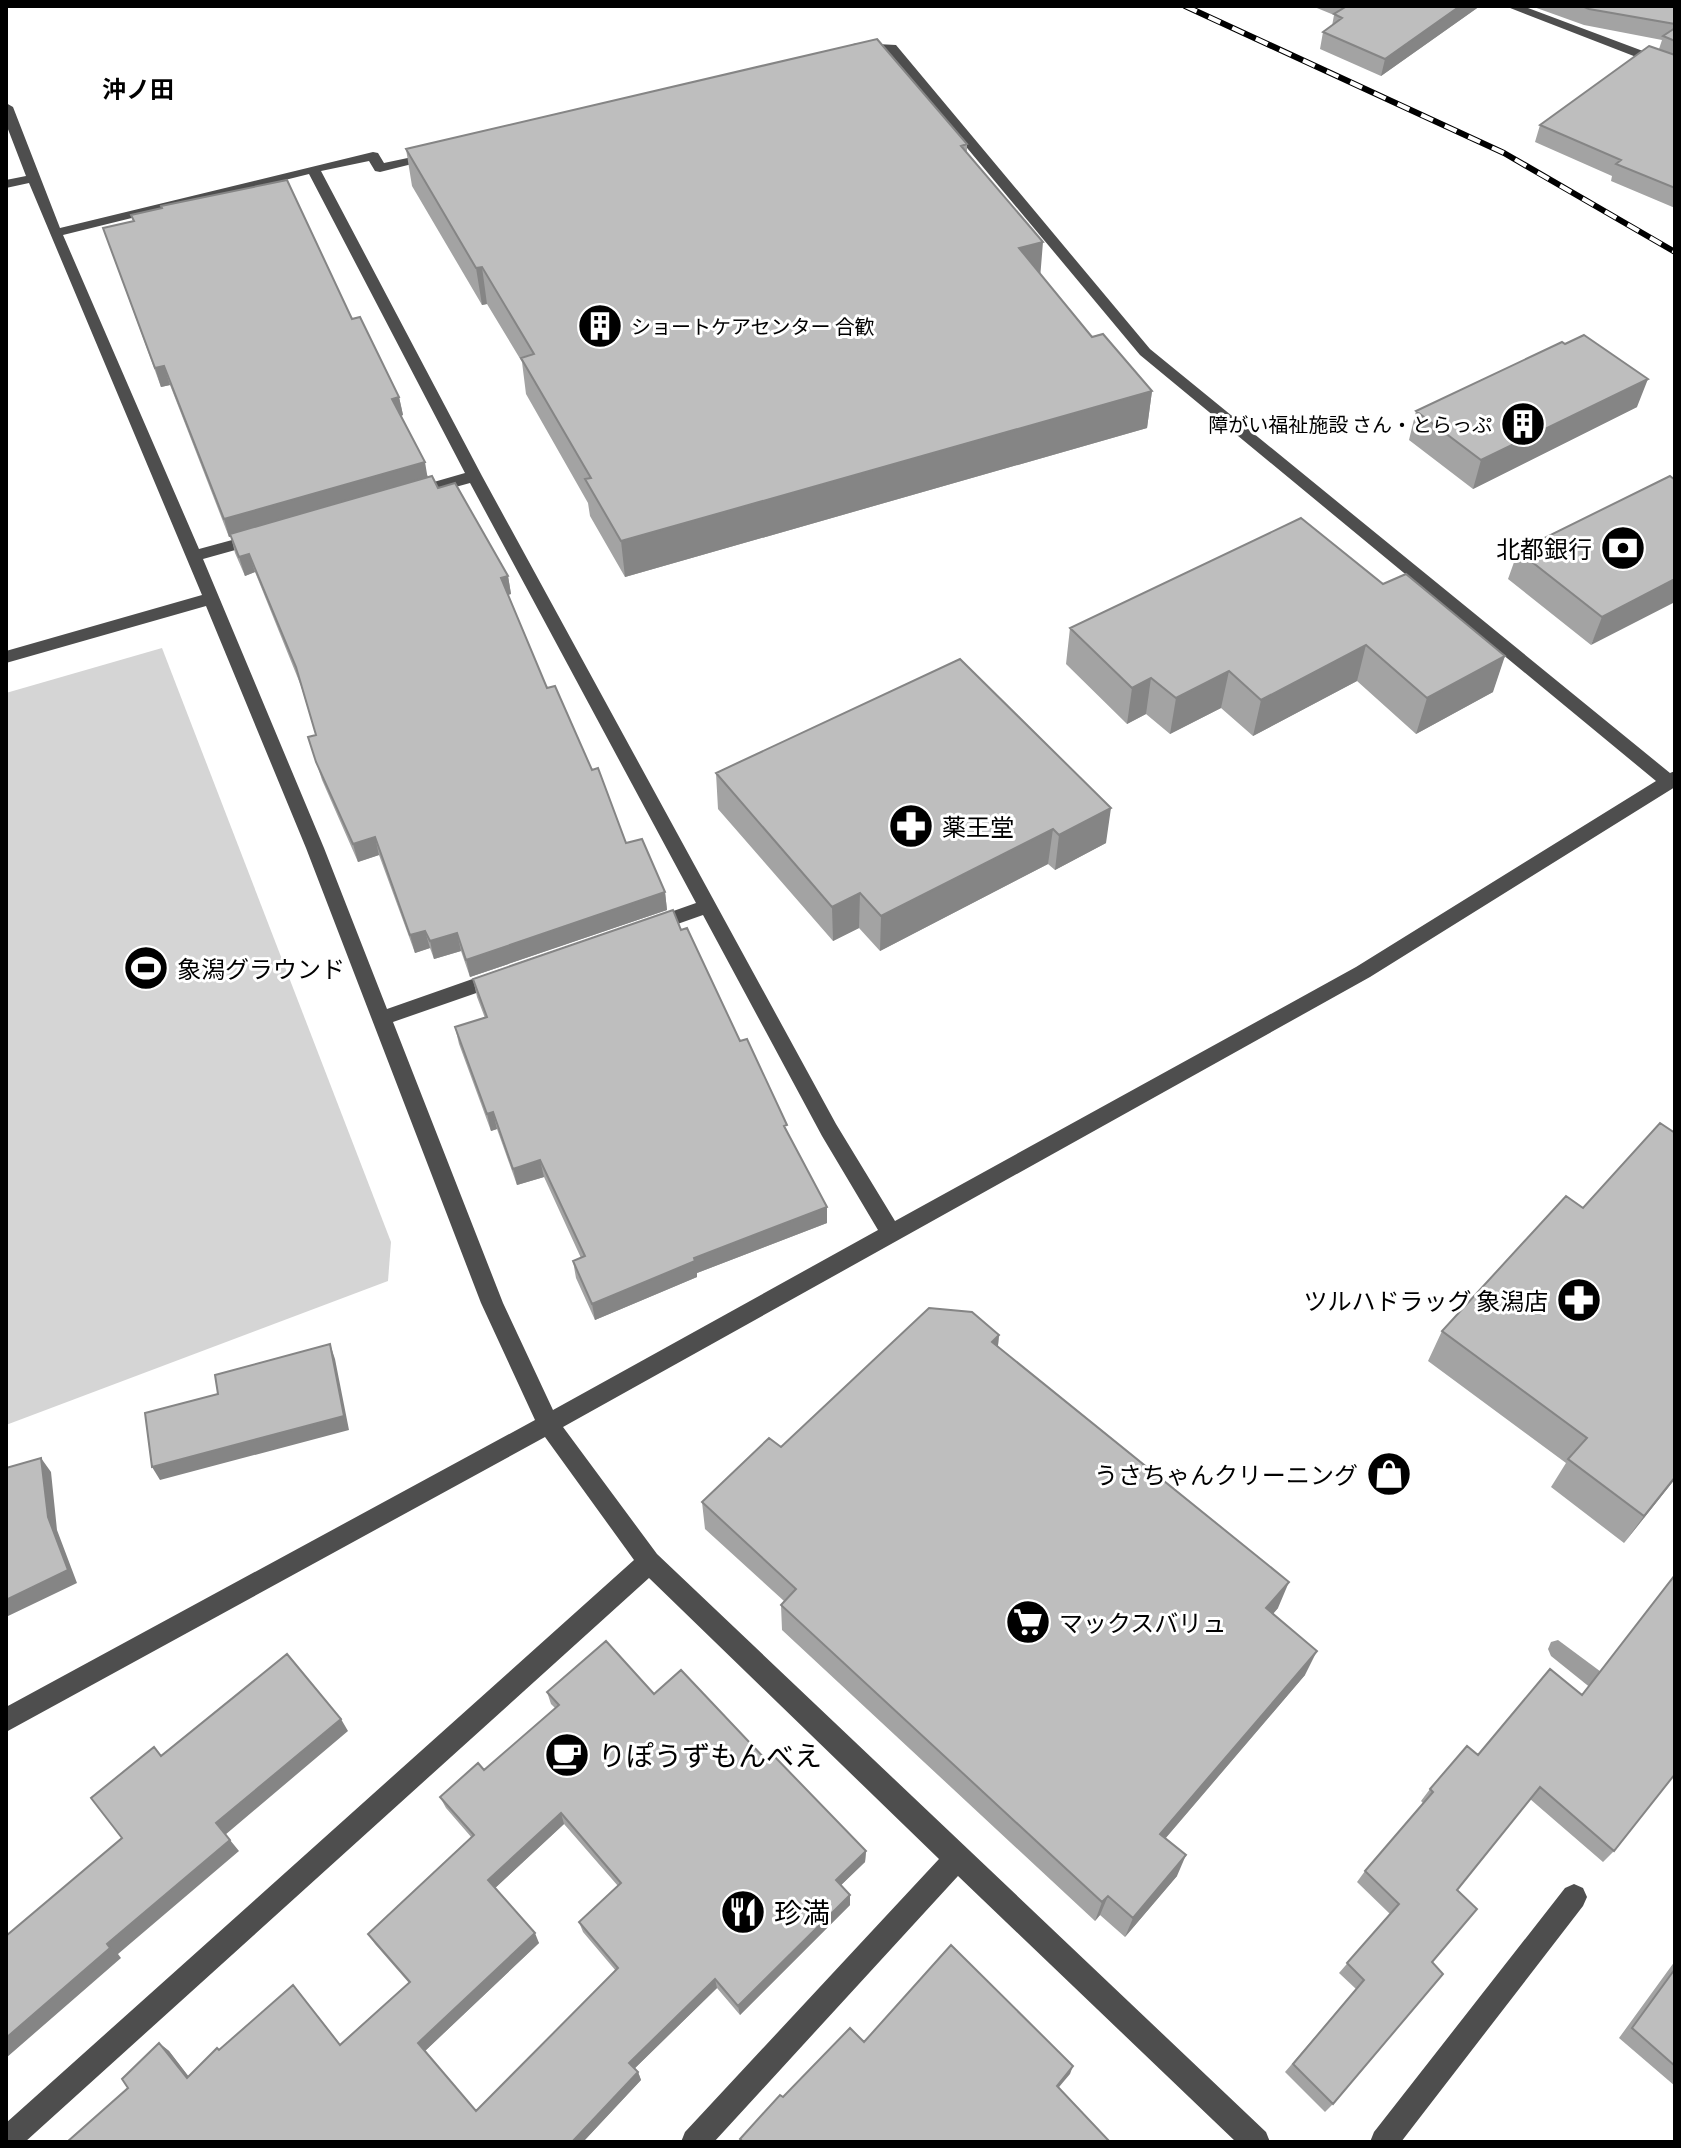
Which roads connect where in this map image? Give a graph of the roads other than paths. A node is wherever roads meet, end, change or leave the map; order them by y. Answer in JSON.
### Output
{"nodes":[{"id":1,"x":1511,"y":6,"type":"edge"},
{"id":2,"x":835,"y":52,"type":"edge"},
{"id":3,"x":1675,"y":68,"type":"edge"},
{"id":4,"x":6,"y":107,"type":"edge"},
{"id":5,"x":441,"y":153,"type":"edge"},
{"id":6,"x":313,"y":169,"type":"junction"},
{"id":7,"x":34,"y":178,"type":"junction"},
{"id":8,"x":6,"y":184,"type":"edge"},
{"id":9,"x":55,"y":233,"type":"junction"},
{"id":10,"x":474,"y":476,"type":"junction"},
{"id":11,"x":400,"y":497,"type":"edge"},
{"id":12,"x":281,"y":531,"type":"edge"},
{"id":13,"x":193,"y":556,"type":"junction"},
{"id":14,"x":209,"y":599,"type":"junction"},
{"id":15,"x":6,"y":657,"type":"edge"},
{"id":16,"x":1672,"y":780,"type":"edge"},
{"id":17,"x":708,"y":906,"type":"junction"},
{"id":18,"x":634,"y":932,"type":"edge"},
{"id":19,"x":514,"y":973,"type":"edge"},
{"id":20,"x":380,"y":1019,"type":"junction"},
{"id":21,"x":892,"y":1234,"type":"junction"},
{"id":22,"x":548,"y":1424,"type":"junction"},
{"id":23,"x":649,"y":1562,"type":"junction"},
{"id":24,"x":6,"y":1720,"type":"edge"},
{"id":25,"x":958,"y":1857,"type":"junction"},
{"id":26,"x":1574,"y":1897,"type":"dead end"},
{"id":27,"x":6,"y":2141,"type":"edge"},
{"id":28,"x":695,"y":2142,"type":"edge"},
{"id":29,"x":1256,"y":2142,"type":"edge"},
{"id":30,"x":1384,"y":2142,"type":"edge"}],
"edges":[{"from":1,"to":3,"type":"street"},
{"from":2,"to":16,"type":"street"},
{"from":4,"to":7,"type":"street"},
{"from":5,"to":6,"type":"street"},
{"from":6,"to":9,"type":"street"},
{"from":6,"to":10,"type":"street"},
{"from":7,"to":8,"type":"street"},
{"from":7,"to":9,"type":"street"},
{"from":9,"to":13,"type":"street"},
{"from":10,"to":11,"type":"street"},
{"from":10,"to":17,"type":"street"},
{"from":12,"to":13,"type":"street"},
{"from":13,"to":14,"type":"street"},
{"from":14,"to":15,"type":"street"},
{"from":14,"to":20,"type":"street"},
{"from":16,"to":21,"type":"street"},
{"from":17,"to":18,"type":"street"},
{"from":17,"to":21,"type":"street"},
{"from":19,"to":20,"type":"street"},
{"from":20,"to":22,"type":"street"},
{"from":21,"to":22,"type":"street"},
{"from":22,"to":23,"type":"street"},
{"from":22,"to":24,"type":"street"},
{"from":23,"to":25,"type":"street"},
{"from":23,"to":27,"type":"street"},
{"from":25,"to":28,"type":"street"},
{"from":25,"to":29,"type":"street"},
{"from":26,"to":30,"type":"street"}]}
